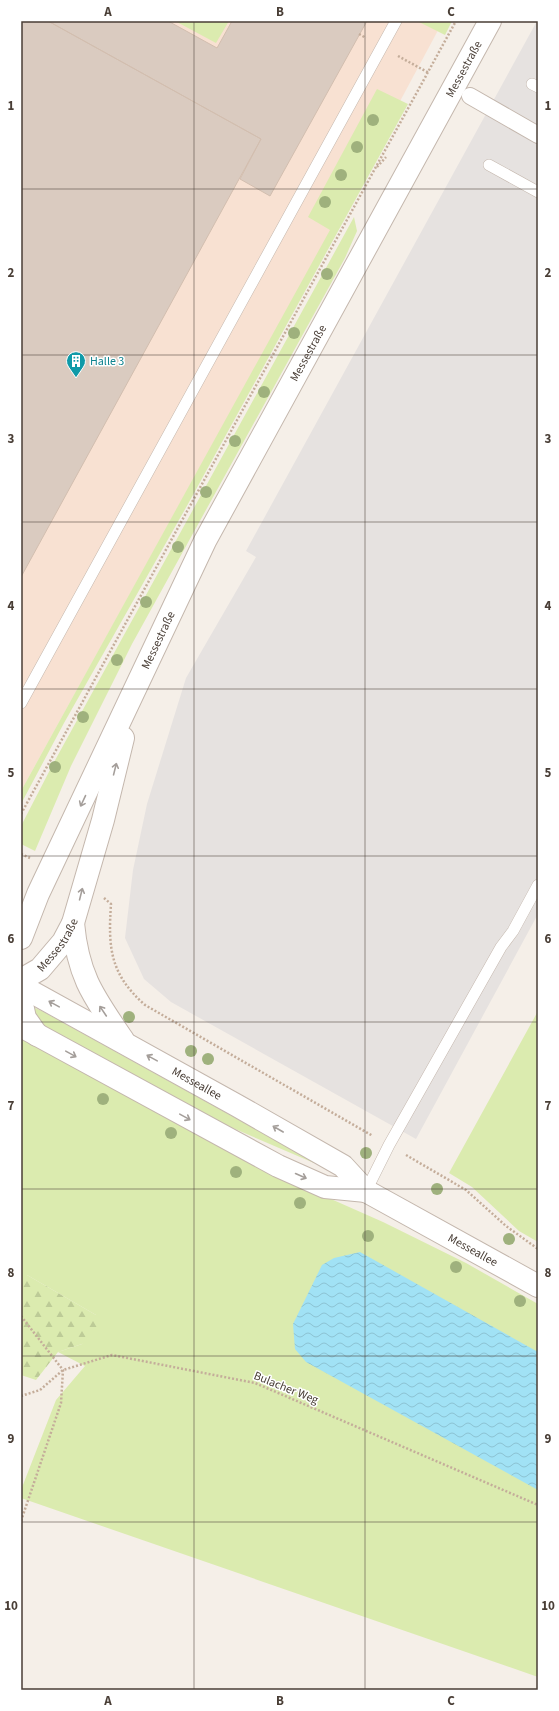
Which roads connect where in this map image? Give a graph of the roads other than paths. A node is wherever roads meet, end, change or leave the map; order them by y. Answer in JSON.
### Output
{"nodes":[{"id":1,"x":396,"y":21,"type":"edge"},
{"id":2,"x":490,"y":21,"type":"edge"},
{"id":3,"x":461,"y":91,"type":"junction"},
{"id":4,"x":538,"y":135,"type":"edge"},
{"id":5,"x":489,"y":165,"type":"dead end"},
{"id":6,"x":538,"y":192,"type":"edge"},
{"id":7,"x":135,"y":690,"type":"junction"},
{"id":8,"x":21,"y":703,"type":"edge"},
{"id":9,"x":538,"y":885,"type":"edge"},
{"id":10,"x":30,"y":900,"type":"edge"},
{"id":11,"x":73,"y":923,"type":"junction"},
{"id":12,"x":21,"y":938,"type":"edge"},
{"id":13,"x":21,"y":980,"type":"edge"},
{"id":14,"x":21,"y":986,"type":"edge"},
{"id":15,"x":21,"y":1000,"type":"edge"},
{"id":16,"x":29,"y":1031,"type":"edge"},
{"id":17,"x":125,"y":1043,"type":"junction"},
{"id":18,"x":366,"y":1191,"type":"junction"},
{"id":19,"x":538,"y":1286,"type":"edge"}],
"edges":[{"from":1,"to":8,"type":"lane"},
{"from":2,"to":3,"type":"street","name":"Messestraße"},
{"from":3,"to":4,"type":"street"},
{"from":3,"to":7,"type":"street","name":"Messestraße"},
{"from":5,"to":6,"type":"lane"},
{"from":7,"to":10,"type":"street","name":"Messestraße","one_way":true},
{"from":11,"to":7,"type":"street","name":"Messestraße","one_way":true},
{"from":9,"to":18,"type":"lane"},
{"from":10,"to":12,"type":"street","name":"Messestraße"},
{"from":11,"to":13,"type":"street","name":"Messestraße"},
{"from":17,"to":11,"type":"street","one_way":true},
{"from":17,"to":14,"type":"street","name":"Messeallee","one_way":true},
{"from":15,"to":16,"type":"street"},
{"from":16,"to":18,"type":"street","name":"Messeallee","one_way":true},
{"from":18,"to":17,"type":"street","name":"Messeallee","one_way":true},
{"from":18,"to":19,"type":"street","name":"Messeallee"}]}
